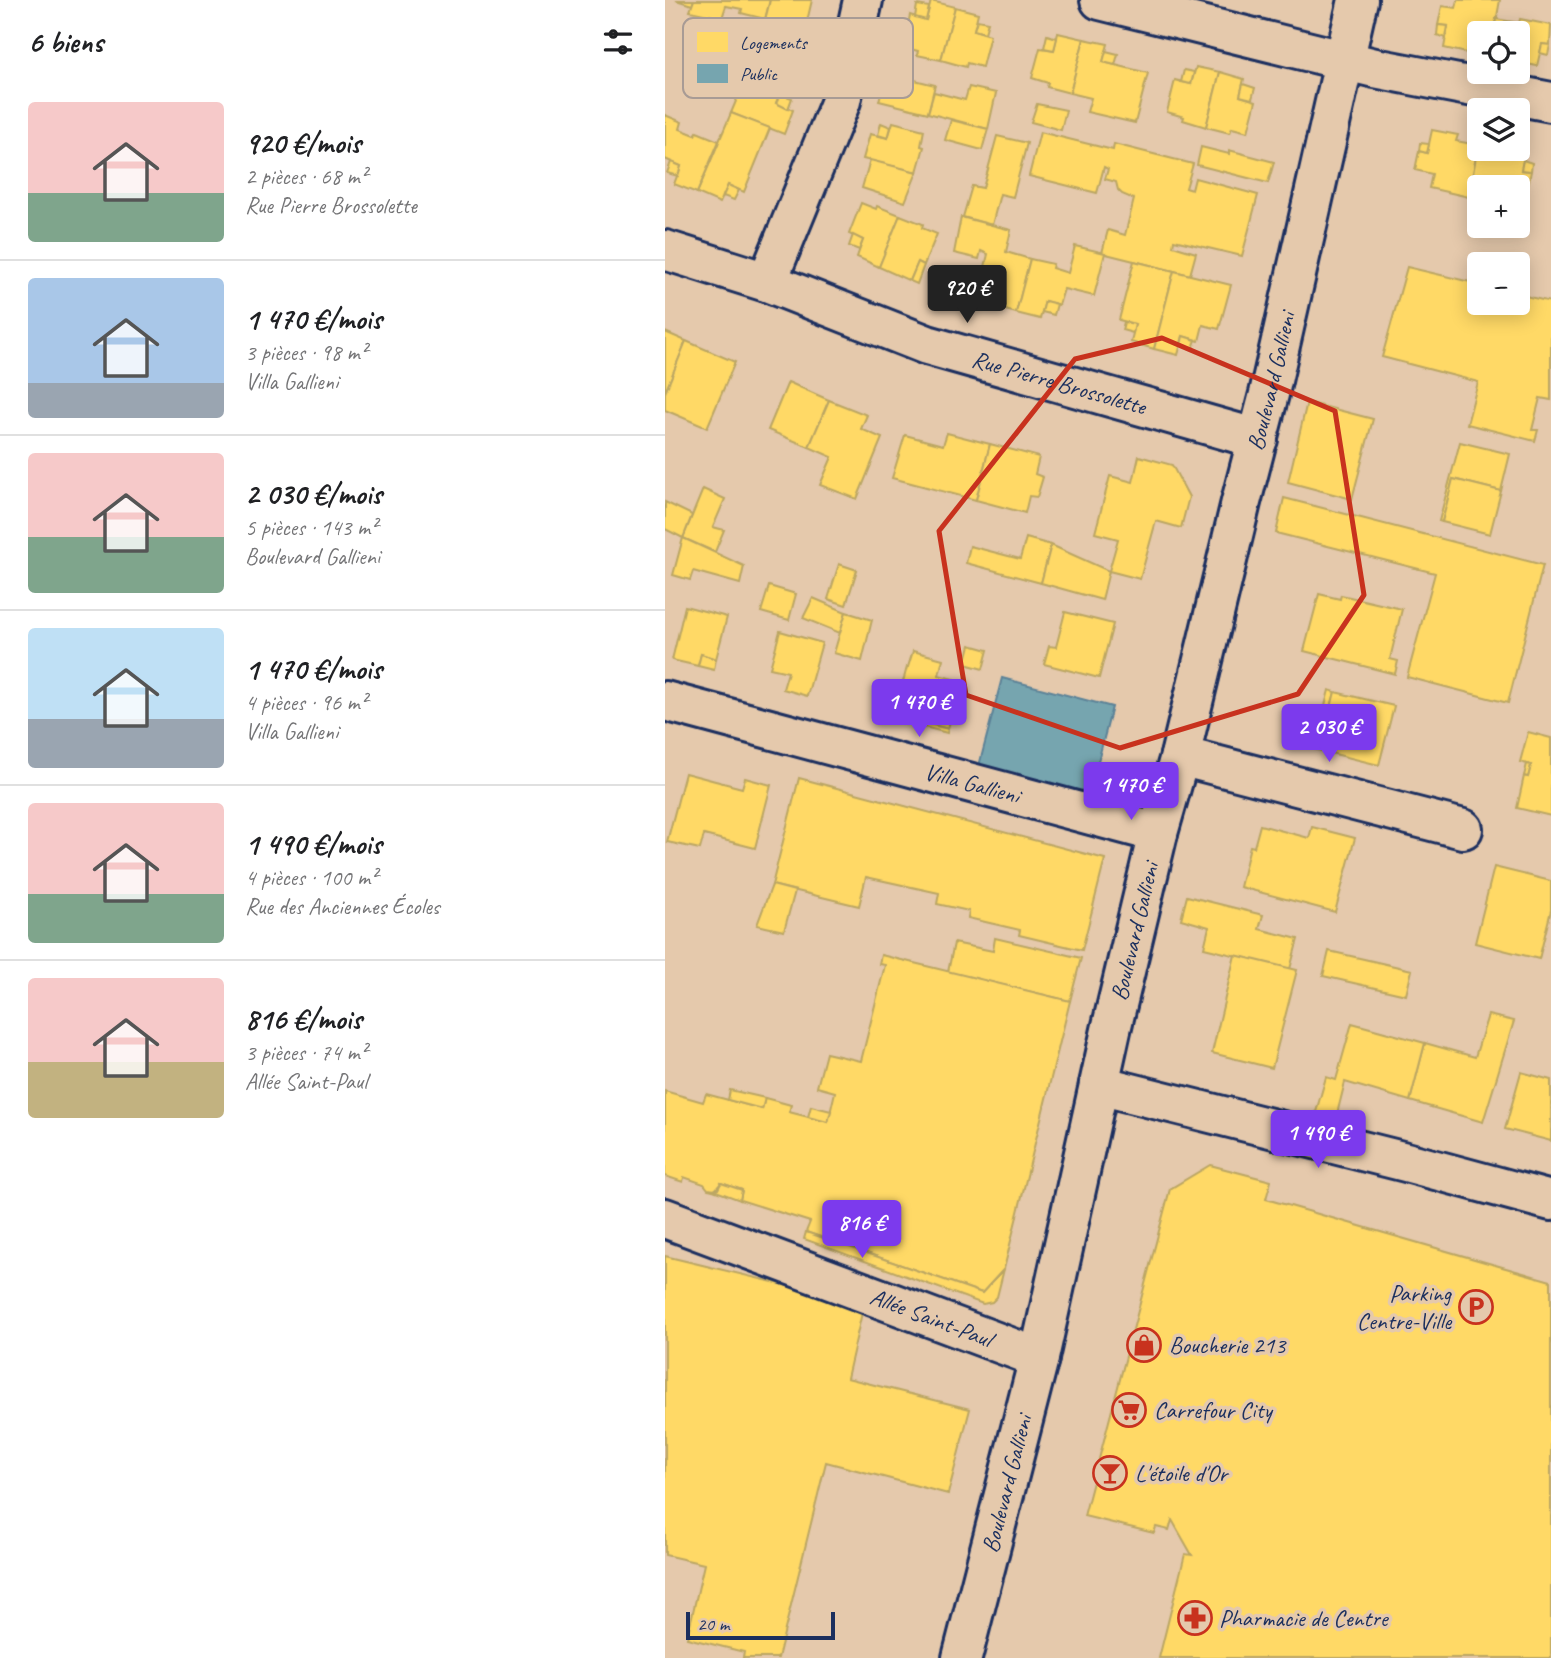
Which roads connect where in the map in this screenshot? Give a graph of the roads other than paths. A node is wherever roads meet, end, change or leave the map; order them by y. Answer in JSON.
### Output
{"nodes":[{"id":1,"x":863,"y":0,"type":"edge"},
{"id":2,"x":1100,"y":0,"type":"edge"},
{"id":3,"x":1358,"y":0,"type":"edge"},
{"id":4,"x":859,"y":18,"type":"edge"},
{"id":5,"x":1344,"y":61,"type":"junction"},
{"id":6,"x":842,"y":98,"type":"edge"},
{"id":7,"x":1551,"y":102,"type":"edge"},
{"id":8,"x":665,"y":250,"type":"edge"},
{"id":9,"x":767,"y":282,"type":"junction"},
{"id":10,"x":1258,"y":439,"type":"junction"},
{"id":11,"x":665,"y":701,"type":"edge"},
{"id":12,"x":1180,"y":756,"type":"junction"},
{"id":13,"x":1463,"y":829,"type":"dead end"},
{"id":14,"x":1158,"y":833,"type":"junction"},
{"id":15,"x":1099,"y":1085,"type":"junction"},
{"id":16,"x":1551,"y":1201,"type":"edge"},
{"id":17,"x":665,"y":1218,"type":"edge"},
{"id":18,"x":1039,"y":1358,"type":"junction"},
{"id":19,"x":962,"y":1658,"type":"edge"}],
"edges":[{"from":1,"to":4,"type":"street"},
{"from":2,"to":5,"type":"street"},
{"from":3,"to":5,"type":"street","name":"Boulevard Gallieni"},
{"from":5,"to":7,"type":"street"},
{"from":5,"to":10,"type":"street","name":"Boulevard Gallieni"},
{"from":6,"to":9,"type":"street"},
{"from":8,"to":9,"type":"street","name":"Rue Pierre Brossolette"},
{"from":9,"to":10,"type":"street","name":"Rue Pierre Brossolette"},
{"from":10,"to":12,"type":"street","name":"Boulevard Gallieni"},
{"from":11,"to":14,"type":"street","name":"Villa Gallieni"},
{"from":12,"to":13,"type":"street"},
{"from":12,"to":14,"type":"street","name":"Boulevard Gallieni"},
{"from":14,"to":15,"type":"street","name":"Boulevard Gallieni"},
{"from":15,"to":16,"type":"street"},
{"from":15,"to":18,"type":"street","name":"Boulevard Gallieni"},
{"from":17,"to":18,"type":"street","name":"Allée Saint-Paul"},
{"from":18,"to":19,"type":"street","name":"Boulevard Gallieni"}]}
